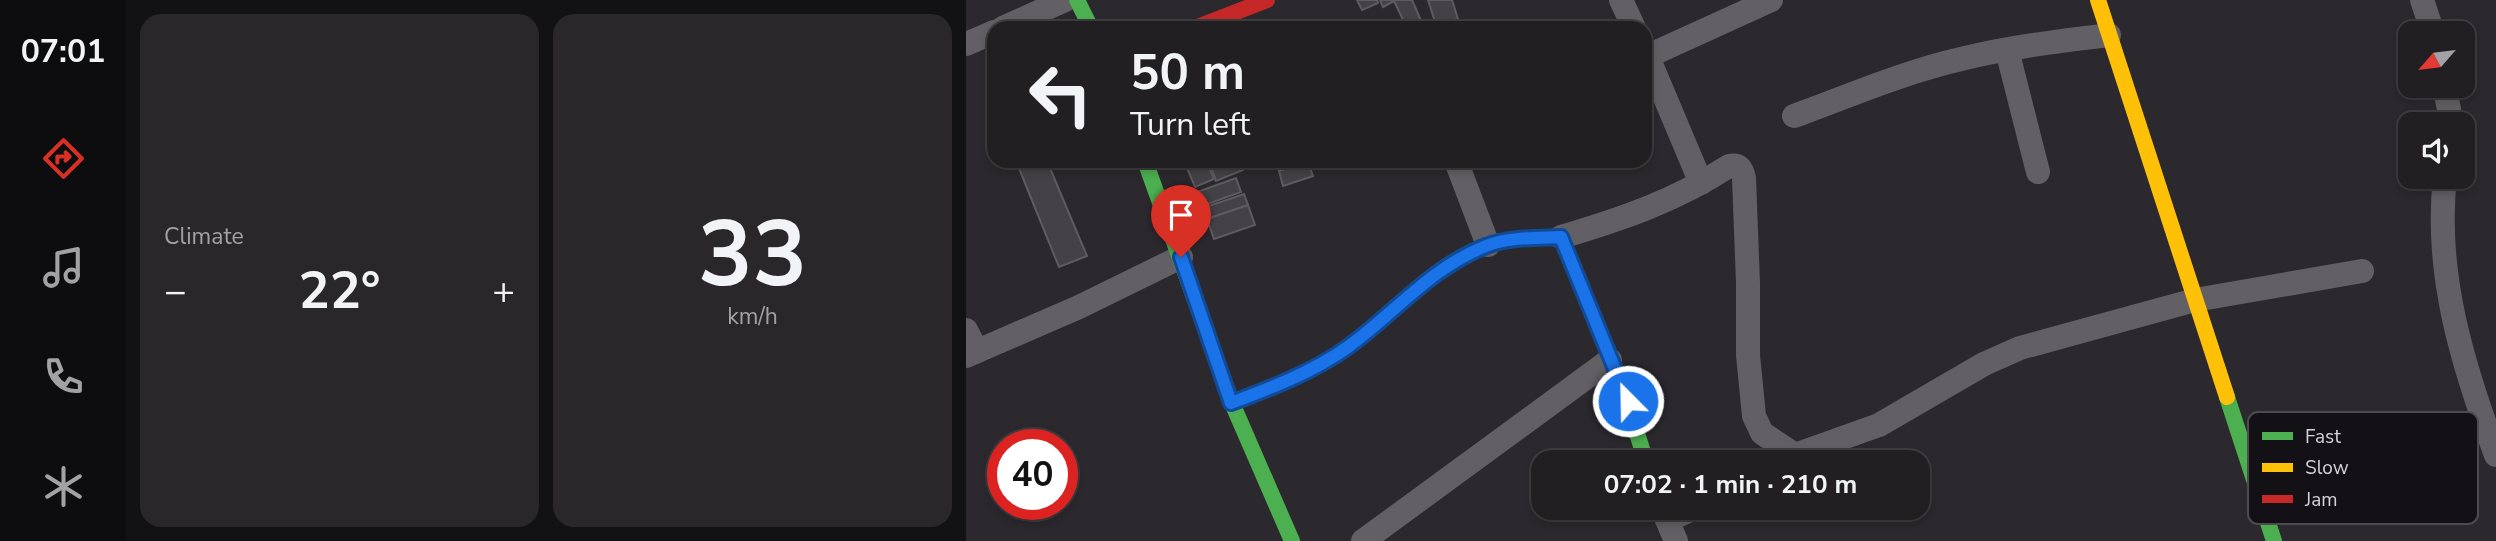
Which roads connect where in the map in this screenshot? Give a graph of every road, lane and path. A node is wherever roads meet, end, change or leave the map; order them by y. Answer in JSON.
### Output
{"nodes":[{"id":1,"x":1065,"y":0,"type":"edge"},
{"id":2,"x":1077,"y":0,"type":"edge"},
{"id":3,"x":1267,"y":0,"type":"edge"},
{"id":4,"x":1621,"y":0,"type":"edge"},
{"id":5,"x":1771,"y":0,"type":"edge"},
{"id":6,"x":2098,"y":0,"type":"edge"},
{"id":7,"x":2422,"y":0,"type":"edge"},
{"id":8,"x":1018,"y":21,"type":"edge"},
{"id":9,"x":1088,"y":21,"type":"edge"},
{"id":10,"x":1213,"y":21,"type":"edge"},
{"id":11,"x":1631,"y":21,"type":"edge"},
{"id":12,"x":2429,"y":21,"type":"edge"},
{"id":13,"x":987,"y":35,"type":"edge"},
{"id":14,"x":2109,"y":35,"type":"junction"},
{"id":15,"x":966,"y":44,"type":"edge"},
{"id":16,"x":1652,"y":50,"type":"edge"},
{"id":17,"x":2007,"y":50,"type":"junction"},
{"id":18,"x":1652,"y":67,"type":"edge"},
{"id":19,"x":1794,"y":116,"type":"dead end"},
{"id":20,"x":1148,"y":168,"type":"edge"},
{"id":21,"x":1459,"y":168,"type":"edge"},
{"id":22,"x":2038,"y":172,"type":"dead end"},
{"id":23,"x":1701,"y":183,"type":"junction"},
{"id":24,"x":2444,"y":189,"type":"edge"},
{"id":25,"x":1561,"y":237,"type":"junction"},
{"id":26,"x":1488,"y":245,"type":"junction"},
{"id":27,"x":1181,"y":257,"type":"junction"},
{"id":28,"x":2362,"y":271,"type":"dead end"},
{"id":29,"x":2195,"y":300,"type":"junction"},
{"id":30,"x":970,"y":346,"type":"edge"},
{"id":31,"x":1610,"y":360,"type":"junction"},
{"id":32,"x":1231,"y":403,"type":"junction"},
{"id":33,"x":2494,"y":443,"type":"edge"},
{"id":34,"x":1642,"y":450,"type":"edge"},
{"id":35,"x":1780,"y":450,"type":"edge"},
{"id":36,"x":1810,"y":450,"type":"edge"},
{"id":37,"x":2248,"y":462,"type":"edge"},
{"id":38,"x":2268,"y":524,"type":"edge"},
{"id":39,"x":1292,"y":541,"type":"edge"},
{"id":40,"x":1363,"y":541,"type":"edge"},
{"id":41,"x":2274,"y":541,"type":"edge"}],
"edges":[{"from":1,"to":8,"type":"street"},
{"from":2,"to":9,"type":"street"},
{"from":3,"to":10,"type":"street"},
{"from":4,"to":11,"type":"street"},
{"from":5,"to":16,"type":"street"},
{"from":6,"to":14,"type":"street"},
{"from":7,"to":12,"type":"street"},
{"from":13,"to":15,"type":"street"},
{"from":14,"to":17,"type":"street"},
{"from":14,"to":29,"type":"street"},
{"from":17,"to":19,"type":"street"},
{"from":17,"to":22,"type":"street"},
{"from":18,"to":23,"type":"street"},
{"from":20,"to":27,"type":"street"},
{"from":21,"to":26,"type":"street"},
{"from":23,"to":25,"type":"street"},
{"from":23,"to":35,"type":"street"},
{"from":24,"to":33,"type":"street"},
{"from":25,"to":26,"type":"street"},
{"from":25,"to":31,"type":"street"},
{"from":26,"to":32,"type":"street"},
{"from":27,"to":30,"type":"street"},
{"from":27,"to":32,"type":"street"},
{"from":28,"to":29,"type":"street"},
{"from":29,"to":36,"type":"street"},
{"from":29,"to":37,"type":"street"},
{"from":31,"to":34,"type":"street"},
{"from":31,"to":40,"type":"street"},
{"from":32,"to":39,"type":"street"},
{"from":38,"to":41,"type":"street"}]}
